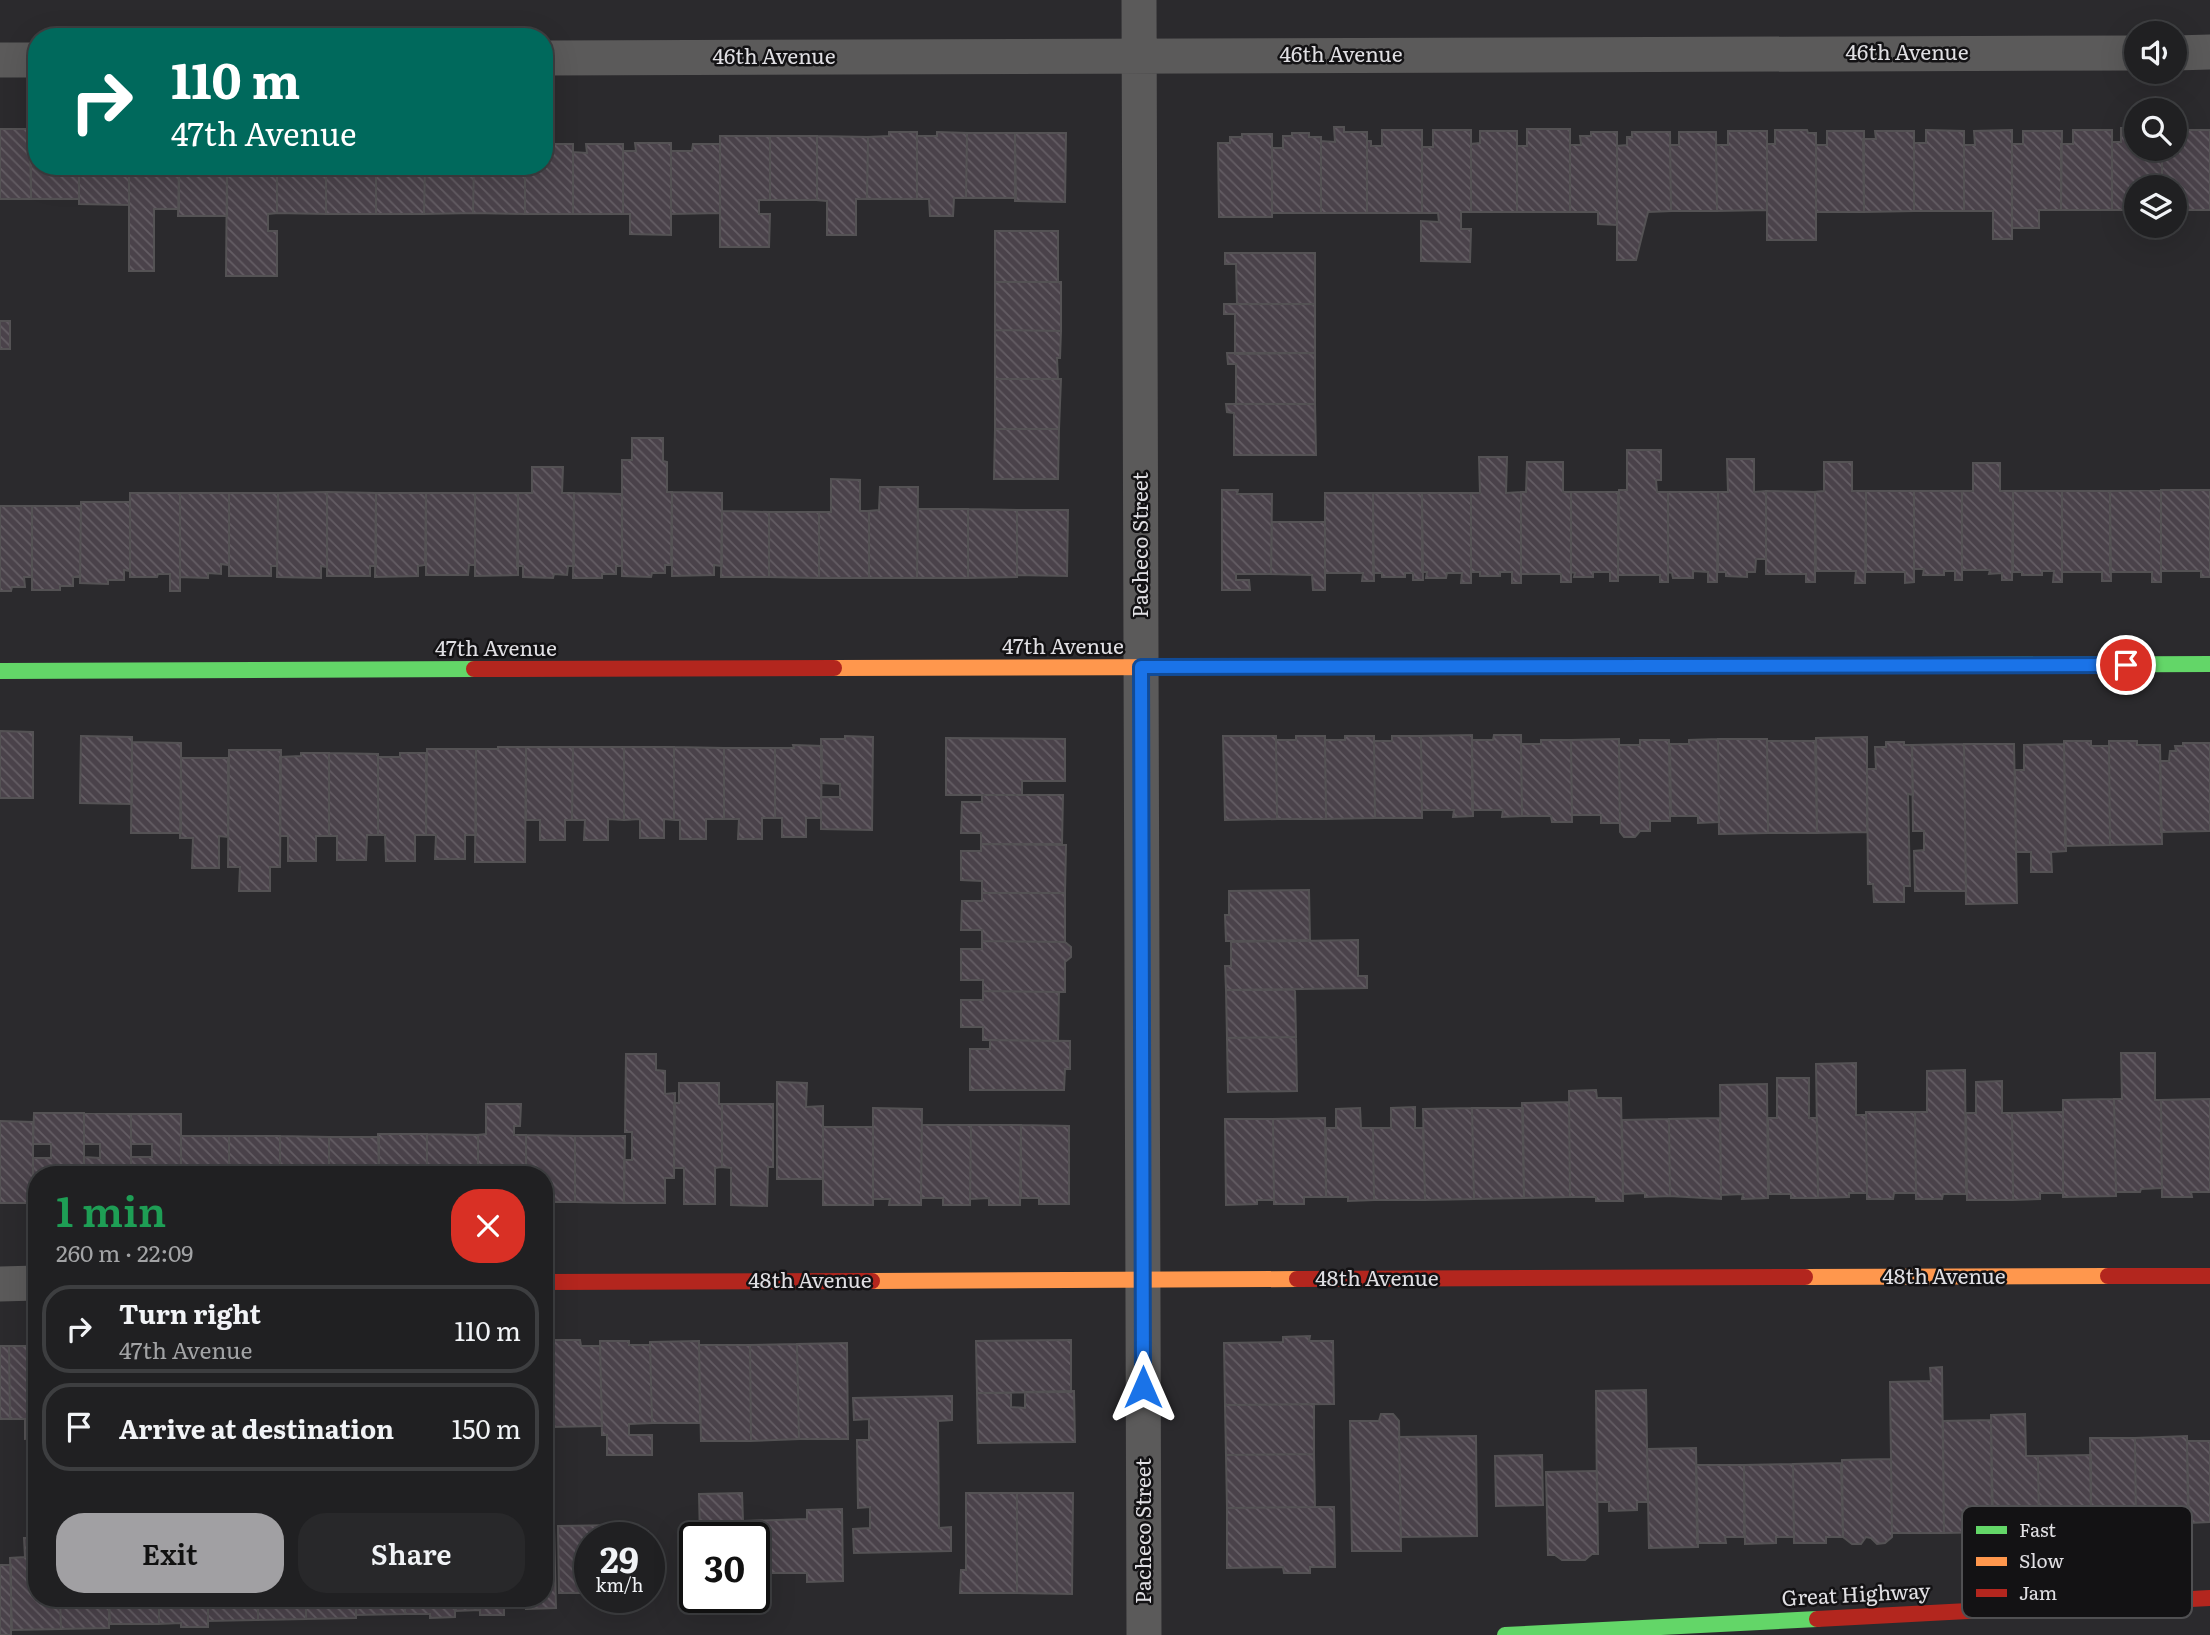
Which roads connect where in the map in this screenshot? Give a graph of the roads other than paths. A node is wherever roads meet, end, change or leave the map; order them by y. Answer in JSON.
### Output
{"nodes":[{"id":1,"x":1139,"y":0,"type":"edge"},
{"id":2,"x":2187,"y":52,"type":"edge"},
{"id":3,"x":2210,"y":52,"type":"edge"},
{"id":4,"x":2124,"y":53,"type":"edge"},
{"id":5,"x":1139,"y":56,"type":"junction"},
{"id":6,"x":553,"y":58,"type":"edge"},
{"id":7,"x":0,"y":60,"type":"edge"},
{"id":8,"x":28,"y":60,"type":"edge"},
{"id":9,"x":2210,"y":664,"type":"edge"},
{"id":10,"x":1141,"y":667,"type":"junction"},
{"id":11,"x":0,"y":671,"type":"edge"},
{"id":12,"x":2210,"y":1276,"type":"edge"},
{"id":13,"x":1143,"y":1280,"type":"junction"},
{"id":14,"x":553,"y":1282,"type":"edge"},
{"id":15,"x":0,"y":1283,"type":"edge"},
{"id":16,"x":28,"y":1283,"type":"edge"},
{"id":17,"x":2210,"y":1598,"type":"edge"},
{"id":18,"x":2192,"y":1599,"type":"edge"},
{"id":19,"x":1962,"y":1611,"type":"edge"},
{"id":20,"x":1144,"y":1635,"type":"edge"},
{"id":21,"x":1505,"y":1635,"type":"edge"}],
"edges":[{"from":1,"to":5,"type":"street","name":"Pacheco Street"},
{"from":2,"to":3,"type":"street"},
{"from":4,"to":5,"type":"street","name":"46th Avenue"},
{"from":5,"to":6,"type":"street","name":"46th Avenue"},
{"from":5,"to":10,"type":"street","name":"Pacheco Street"},
{"from":7,"to":8,"type":"street"},
{"from":9,"to":10,"type":"street","name":"47th Avenue"},
{"from":10,"to":11,"type":"street","name":"47th Avenue"},
{"from":10,"to":13,"type":"street","name":"Pacheco Street"},
{"from":12,"to":13,"type":"street","name":"48th Avenue"},
{"from":13,"to":14,"type":"street","name":"48th Avenue"},
{"from":13,"to":20,"type":"street","name":"Pacheco Street"},
{"from":15,"to":16,"type":"street"},
{"from":17,"to":18,"type":"street","name":"Great Highway"},
{"from":19,"to":21,"type":"street","name":"Great Highway"}]}
